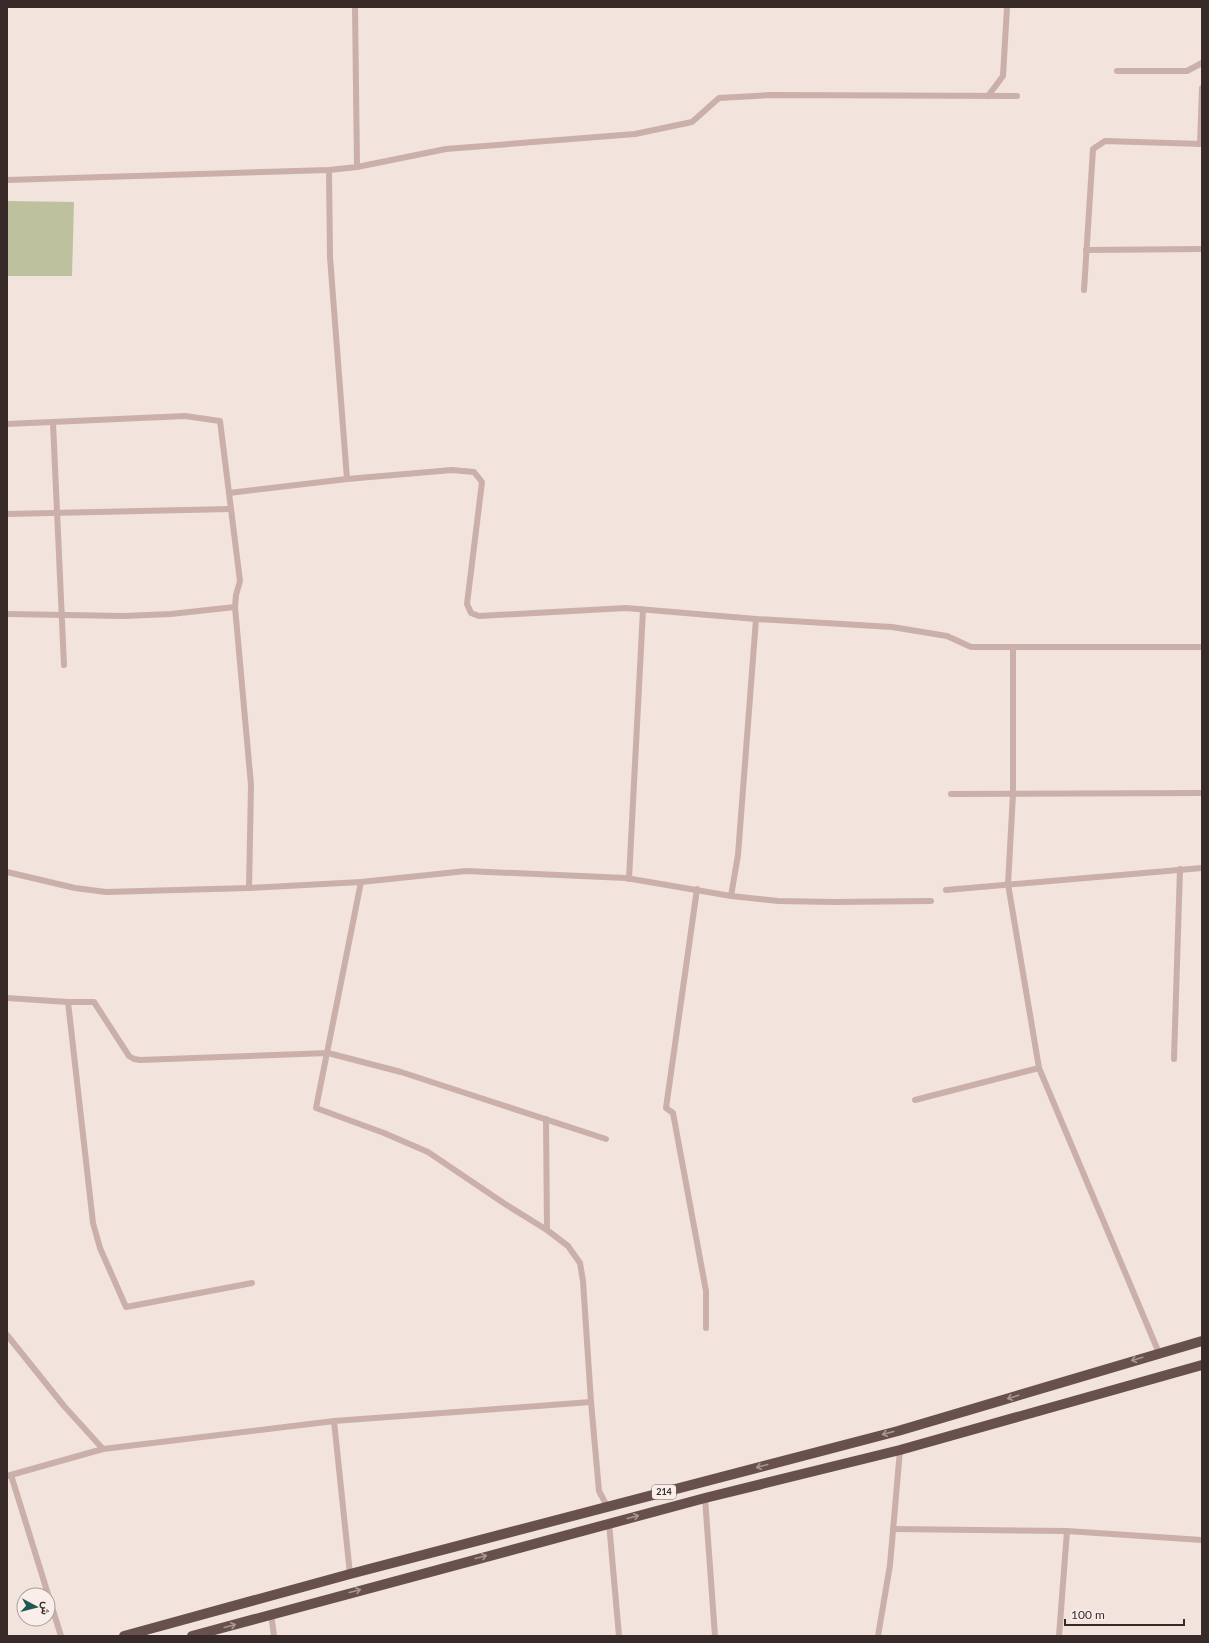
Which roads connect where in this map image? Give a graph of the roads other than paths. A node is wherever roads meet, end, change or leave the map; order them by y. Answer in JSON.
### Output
{"nodes":[{"id":1,"x":355,"y":7,"type":"edge"},
{"id":2,"x":1007,"y":7,"type":"edge"},
{"id":3,"x":1202,"y":63,"type":"edge"},
{"id":4,"x":1117,"y":71,"type":"dead end"},
{"id":5,"x":1202,"y":88,"type":"edge"},
{"id":6,"x":988,"y":96,"type":"junction"},
{"id":7,"x":1017,"y":96,"type":"dead end"},
{"id":8,"x":1201,"y":144,"type":"edge"},
{"id":9,"x":357,"y":167,"type":"junction"},
{"id":10,"x":329,"y":170,"type":"junction"},
{"id":11,"x":7,"y":180,"type":"edge"},
{"id":12,"x":1202,"y":249,"type":"edge"},
{"id":13,"x":1086,"y":250,"type":"junction"},
{"id":14,"x":1084,"y":290,"type":"dead end"},
{"id":15,"x":53,"y":423,"type":"junction"},
{"id":16,"x":7,"y":424,"type":"edge"},
{"id":17,"x":347,"y":479,"type":"junction"},
{"id":18,"x":229,"y":494,"type":"junction"},
{"id":19,"x":230,"y":509,"type":"junction"},
{"id":20,"x":58,"y":513,"type":"junction"},
{"id":21,"x":7,"y":514,"type":"edge"},
{"id":22,"x":235,"y":607,"type":"junction"},
{"id":23,"x":643,"y":610,"type":"junction"},
{"id":24,"x":7,"y":614,"type":"edge"},
{"id":25,"x":62,"y":614,"type":"junction"},
{"id":26,"x":756,"y":619,"type":"junction"},
{"id":27,"x":1202,"y":647,"type":"edge"},
{"id":28,"x":1013,"y":648,"type":"junction"},
{"id":29,"x":64,"y":664,"type":"dead end"},
{"id":30,"x":1202,"y":793,"type":"edge"},
{"id":31,"x":951,"y":794,"type":"dead end"},
{"id":32,"x":1013,"y":794,"type":"junction"},
{"id":33,"x":1202,"y":868,"type":"edge"},
{"id":34,"x":1180,"y":869,"type":"junction"},
{"id":35,"x":7,"y":872,"type":"edge"},
{"id":36,"x":629,"y":879,"type":"junction"},
{"id":37,"x":361,"y":882,"type":"junction"},
{"id":38,"x":1008,"y":884,"type":"junction"},
{"id":39,"x":249,"y":888,"type":"junction"},
{"id":40,"x":697,"y":889,"type":"junction"},
{"id":41,"x":946,"y":890,"type":"dead end"},
{"id":42,"x":731,"y":896,"type":"junction"},
{"id":43,"x":931,"y":902,"type":"dead end"},
{"id":44,"x":7,"y":998,"type":"edge"},
{"id":45,"x":68,"y":1002,"type":"junction"},
{"id":46,"x":328,"y":1053,"type":"junction"},
{"id":47,"x":1174,"y":1059,"type":"dead end"},
{"id":48,"x":1039,"y":1068,"type":"junction"},
{"id":49,"x":915,"y":1100,"type":"dead end"},
{"id":50,"x":546,"y":1119,"type":"junction"},
{"id":51,"x":606,"y":1139,"type":"dead end"},
{"id":52,"x":547,"y":1230,"type":"junction"},
{"id":53,"x":252,"y":1283,"type":"dead end"},
{"id":54,"x":706,"y":1328,"type":"dead end"},
{"id":55,"x":7,"y":1335,"type":"edge"},
{"id":56,"x":1202,"y":1341,"type":"edge"},
{"id":57,"x":1159,"y":1353,"type":"junction"},
{"id":58,"x":1202,"y":1365,"type":"edge"},
{"id":59,"x":591,"y":1402,"type":"junction"},
{"id":60,"x":334,"y":1421,"type":"junction"},
{"id":61,"x":103,"y":1449,"type":"junction"},
{"id":62,"x":900,"y":1450,"type":"junction"},
{"id":63,"x":9,"y":1475,"type":"edge"},
{"id":64,"x":704,"y":1498,"type":"junction"},
{"id":65,"x":607,"y":1506,"type":"junction"},
{"id":66,"x":609,"y":1523,"type":"junction"},
{"id":67,"x":893,"y":1529,"type":"junction"},
{"id":68,"x":1066,"y":1531,"type":"junction"},
{"id":69,"x":1202,"y":1540,"type":"edge"},
{"id":70,"x":350,"y":1574,"type":"junction"},
{"id":71,"x":271,"y":1614,"type":"junction"},
{"id":72,"x":61,"y":1636,"type":"edge"},
{"id":73,"x":124,"y":1636,"type":"edge"},
{"id":74,"x":192,"y":1636,"type":"edge"},
{"id":75,"x":274,"y":1636,"type":"edge"},
{"id":76,"x":619,"y":1636,"type":"edge"},
{"id":77,"x":715,"y":1636,"type":"edge"},
{"id":78,"x":878,"y":1636,"type":"edge"},
{"id":79,"x":1060,"y":1636,"type":"edge"}],
"edges":[{"from":1,"to":9,"type":"street"},
{"from":2,"to":6,"type":"street"},
{"from":3,"to":4,"type":"street"},
{"from":5,"to":8,"type":"street"},
{"from":6,"to":7,"type":"street"},
{"from":6,"to":9,"type":"street"},
{"from":8,"to":13,"type":"street"},
{"from":9,"to":10,"type":"street"},
{"from":10,"to":11,"type":"street"},
{"from":10,"to":17,"type":"street"},
{"from":12,"to":13,"type":"street"},
{"from":13,"to":14,"type":"street"},
{"from":15,"to":16,"type":"street"},
{"from":15,"to":18,"type":"street"},
{"from":15,"to":20,"type":"street"},
{"from":17,"to":18,"type":"street"},
{"from":17,"to":23,"type":"street"},
{"from":18,"to":19,"type":"street"},
{"from":19,"to":20,"type":"street"},
{"from":19,"to":22,"type":"street"},
{"from":20,"to":21,"type":"street"},
{"from":20,"to":25,"type":"street"},
{"from":22,"to":25,"type":"street"},
{"from":22,"to":39,"type":"street"},
{"from":23,"to":26,"type":"street"},
{"from":23,"to":36,"type":"street"},
{"from":24,"to":25,"type":"street"},
{"from":25,"to":29,"type":"street"},
{"from":26,"to":28,"type":"street"},
{"from":26,"to":42,"type":"street"},
{"from":27,"to":28,"type":"street"},
{"from":28,"to":32,"type":"street"},
{"from":30,"to":32,"type":"street"},
{"from":31,"to":32,"type":"street"},
{"from":32,"to":38,"type":"street"},
{"from":33,"to":34,"type":"street"},
{"from":34,"to":38,"type":"street"},
{"from":34,"to":47,"type":"street"},
{"from":35,"to":39,"type":"street"},
{"from":36,"to":37,"type":"street"},
{"from":36,"to":40,"type":"street"},
{"from":37,"to":39,"type":"street"},
{"from":37,"to":46,"type":"street"},
{"from":38,"to":41,"type":"street"},
{"from":38,"to":48,"type":"street"},
{"from":40,"to":42,"type":"street"},
{"from":40,"to":54,"type":"street"},
{"from":42,"to":43,"type":"street"},
{"from":44,"to":45,"type":"street"},
{"from":45,"to":46,"type":"street"},
{"from":45,"to":53,"type":"street"},
{"from":46,"to":50,"type":"street"},
{"from":46,"to":52,"type":"street"},
{"from":48,"to":49,"type":"street"},
{"from":48,"to":57,"type":"street"},
{"from":50,"to":51,"type":"street"},
{"from":50,"to":52,"type":"street"},
{"from":52,"to":59,"type":"street"},
{"from":55,"to":61,"type":"street"},
{"from":56,"to":57,"type":"highway","number":"214"},
{"from":57,"to":65,"type":"highway","number":"214","one_way":true},
{"from":58,"to":62,"type":"highway","number":"214"},
{"from":59,"to":60,"type":"street"},
{"from":59,"to":65,"type":"street"},
{"from":60,"to":61,"type":"street"},
{"from":60,"to":70,"type":"street"},
{"from":61,"to":63,"type":"street"},
{"from":62,"to":64,"type":"highway","number":"214"},
{"from":62,"to":67,"type":"street"},
{"from":63,"to":72,"type":"street"},
{"from":66,"to":64,"type":"highway","number":"214","one_way":true},
{"from":64,"to":77,"type":"street"},
{"from":65,"to":70,"type":"highway","number":"214"},
{"from":71,"to":66,"type":"highway","number":"214","one_way":true},
{"from":66,"to":76,"type":"street"},
{"from":67,"to":68,"type":"street"},
{"from":67,"to":78,"type":"street"},
{"from":68,"to":69,"type":"street"},
{"from":68,"to":79,"type":"street"},
{"from":70,"to":73,"type":"highway","number":"214"},
{"from":74,"to":71,"type":"highway","number":"214","one_way":true},
{"from":71,"to":75,"type":"street"}]}
